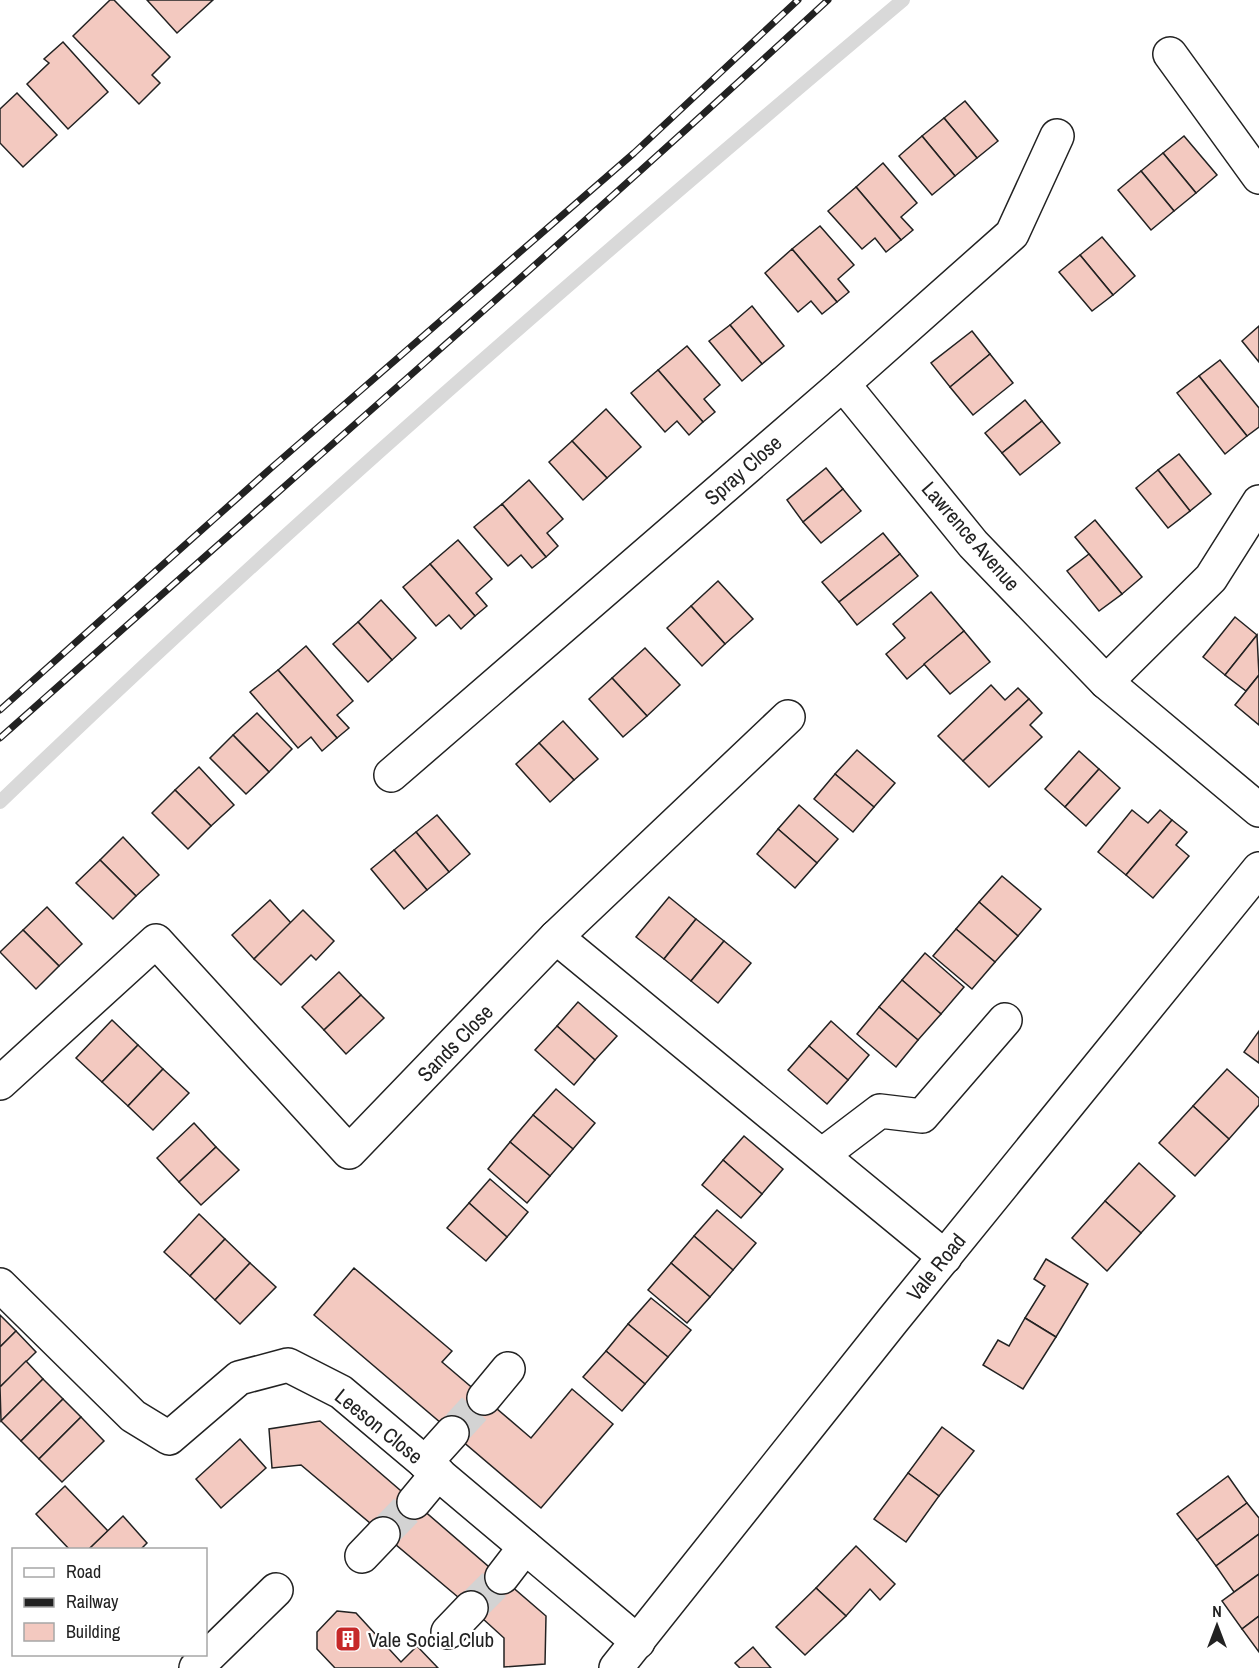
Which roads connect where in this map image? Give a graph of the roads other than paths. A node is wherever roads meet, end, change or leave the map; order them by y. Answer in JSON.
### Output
{"nodes":[{"id":1,"x":1170,"y":54,"type":"dead end"},
{"id":2,"x":1058,"y":136,"type":"dead end"},
{"id":3,"x":1259,"y":177,"type":"edge"},
{"id":4,"x":843,"y":384,"type":"junction"},
{"id":5,"x":1259,"y":502,"type":"edge"},
{"id":6,"x":1106,"y":682,"type":"junction"},
{"id":7,"x":788,"y":717,"type":"dead end"},
{"id":8,"x":391,"y":775,"type":"dead end"},
{"id":9,"x":1259,"y":810,"type":"edge"},
{"id":10,"x":1259,"y":869,"type":"edge"},
{"id":11,"x":556,"y":937,"type":"junction"},
{"id":12,"x":1005,"y":1020,"type":"dead end"},
{"id":13,"x":0,"y":1083,"type":"edge"},
{"id":14,"x":822,"y":1155,"type":"junction"},
{"id":15,"x":945,"y":1257,"type":"junction"},
{"id":16,"x":0,"y":1285,"type":"edge"},
{"id":17,"x":508,"y":1369,"type":"dead end"},
{"id":18,"x":483,"y":1398,"type":"tunnel mouth"},
{"id":19,"x":452,"y":1433,"type":"tunnel mouth"},
{"id":20,"x":432,"y":1468,"type":"junction"},
{"id":21,"x":414,"y":1502,"type":"tunnel mouth"},
{"id":22,"x":525,"y":1547,"type":"junction"},
{"id":23,"x":502,"y":1577,"type":"tunnel mouth"},
{"id":24,"x":276,"y":1590,"type":"dead end"},
{"id":25,"x":471,"y":1608,"type":"tunnel mouth"},
{"id":26,"x":448,"y":1632,"type":"dead end"},
{"id":27,"x":638,"y":1642,"type":"junction"},
{"id":28,"x":196,"y":1668,"type":"edge"},
{"id":29,"x":616,"y":1668,"type":"edge"}],
"edges":[{"from":1,"to":3,"type":"street"},
{"from":2,"to":4,"type":"street","name":"Spray Close"},
{"from":4,"to":6,"type":"street","name":"Lawrence Avenue"},
{"from":4,"to":8,"type":"street","name":"Spray Close"},
{"from":5,"to":6,"type":"street"},
{"from":6,"to":9,"type":"street","name":"Lawrence Avenue"},
{"from":7,"to":11,"type":"street"},
{"from":10,"to":15,"type":"street","name":"Vale Road"},
{"from":11,"to":13,"type":"street","name":"Sands Close"},
{"from":11,"to":14,"type":"street"},
{"from":12,"to":14,"type":"street"},
{"from":14,"to":15,"type":"street"},
{"from":15,"to":27,"type":"street","name":"Vale Road"},
{"from":16,"to":20,"type":"street","name":"Leeson Close"},
{"from":17,"to":18,"type":"street"},
{"from":19,"to":20,"type":"street"},
{"from":20,"to":21,"type":"street"},
{"from":20,"to":22,"type":"street","name":"Leeson Close"},
{"from":22,"to":23,"type":"street"},
{"from":22,"to":27,"type":"street","name":"Leeson Close"},
{"from":24,"to":28,"type":"street"},
{"from":25,"to":26,"type":"street"},
{"from":27,"to":29,"type":"street","name":"Vale Road"}]}
